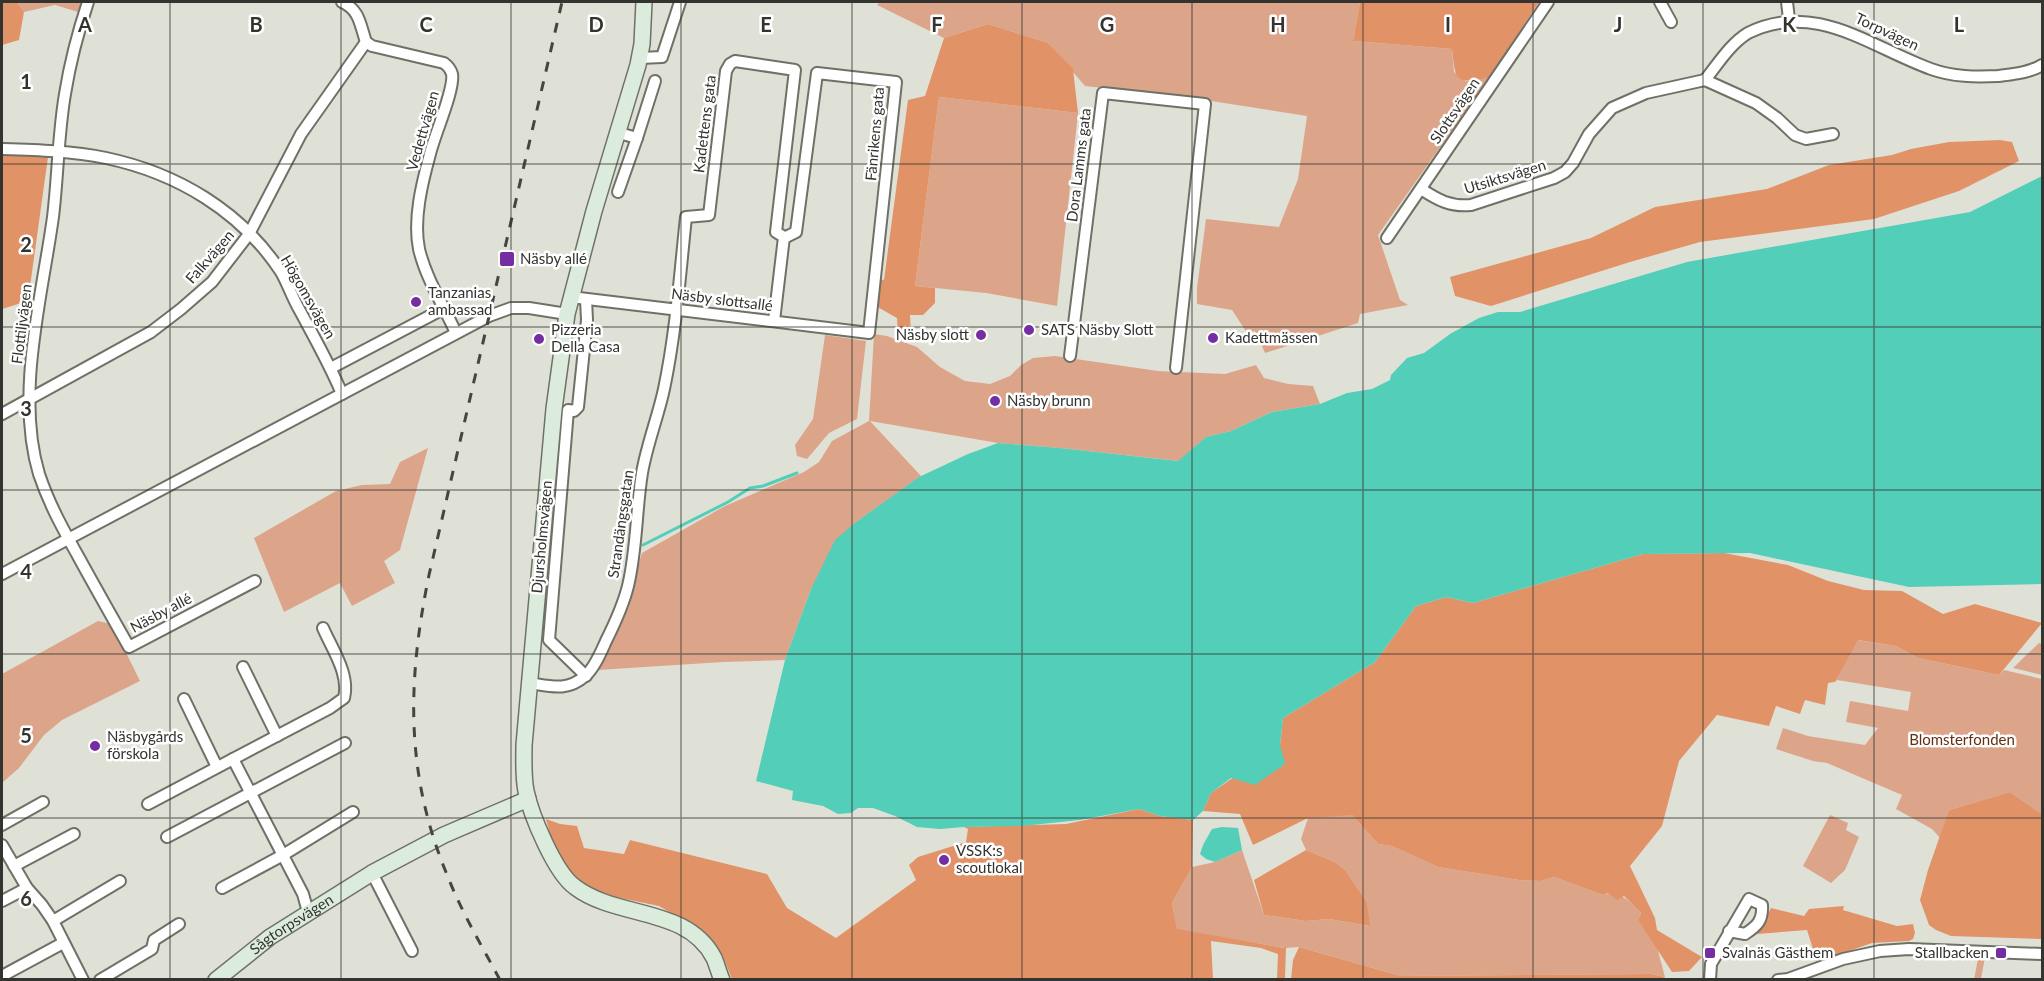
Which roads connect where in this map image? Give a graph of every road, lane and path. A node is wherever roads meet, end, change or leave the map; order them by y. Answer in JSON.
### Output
{"nodes":[{"id":1,"x":87,"y":2,"type":"edge"},
{"id":2,"x":342,"y":2,"type":"edge"},
{"id":3,"x":644,"y":2,"type":"edge"},
{"id":4,"x":680,"y":2,"type":"edge"},
{"id":5,"x":1548,"y":2,"type":"edge"},
{"id":6,"x":1660,"y":2,"type":"edge"},
{"id":7,"x":1787,"y":2,"type":"edge"},
{"id":8,"x":1789,"y":19,"type":"junction"},
{"id":9,"x":1671,"y":22,"type":"dead end"},
{"id":10,"x":366,"y":42,"type":"junction"},
{"id":11,"x":640,"y":58,"type":"junction"},
{"id":12,"x":2043,"y":65,"type":"edge"},
{"id":13,"x":795,"y":70,"type":"junction"},
{"id":14,"x":816,"y":73,"type":"junction"},
{"id":15,"x":1705,"y":80,"type":"junction"},
{"id":16,"x":655,"y":81,"type":"dead end"},
{"id":17,"x":619,"y":133,"type":"junction"},
{"id":18,"x":1833,"y":134,"type":"dead end"},
{"id":19,"x":637,"y":138,"type":"junction"},
{"id":20,"x":2,"y":148,"type":"edge"},
{"id":21,"x":58,"y":152,"type":"junction"},
{"id":22,"x":1421,"y":189,"type":"junction"},
{"id":23,"x":618,"y":192,"type":"dead end"},
{"id":24,"x":249,"y":234,"type":"junction"},
{"id":25,"x":784,"y":238,"type":"junction"},
{"id":26,"x":1387,"y":238,"type":"dead end"},
{"id":27,"x":579,"y":298,"type":"junction"},
{"id":28,"x":443,"y":309,"type":"junction"},
{"id":29,"x":676,"y":309,"type":"junction"},
{"id":30,"x":567,"y":314,"type":"junction"},
{"id":31,"x":774,"y":321,"type":"junction"},
{"id":32,"x":456,"y":333,"type":"junction"},
{"id":33,"x":869,"y":333,"type":"joint"},
{"id":34,"x":1070,"y":356,"type":"dead end"},
{"id":35,"x":331,"y":368,"type":"junction"},
{"id":36,"x":1176,"y":368,"type":"dead end"},
{"id":37,"x":342,"y":394,"type":"junction"},
{"id":38,"x":29,"y":400,"type":"junction"},
{"id":39,"x":2,"y":414,"type":"edge"},
{"id":40,"x":68,"y":538,"type":"junction"},
{"id":41,"x":2,"y":574,"type":"edge"},
{"id":42,"x":255,"y":581,"type":"dead end"},
{"id":43,"x":322,"y":628,"type":"dead end"},
{"id":44,"x":243,"y":667,"type":"dead end"},
{"id":45,"x":585,"y":676,"type":"junction"},
{"id":46,"x":529,"y":683,"type":"junction"},
{"id":47,"x":184,"y":699,"type":"dead end"},
{"id":48,"x":277,"y":736,"type":"junction"},
{"id":49,"x":345,"y":742,"type":"dead end"},
{"id":50,"x":233,"y":759,"type":"junction"},
{"id":51,"x":217,"y":767,"type":"junction"},
{"id":52,"x":250,"y":792,"type":"junction"},
{"id":53,"x":528,"y":800,"type":"junction"},
{"id":54,"x":43,"y":802,"type":"dead end"},
{"id":55,"x":148,"y":804,"type":"dead end"},
{"id":56,"x":353,"y":812,"type":"dead end"},
{"id":57,"x":2,"y":825,"type":"edge"},
{"id":58,"x":74,"y":834,"type":"dead end"},
{"id":59,"x":167,"y":837,"type":"dead end"},
{"id":60,"x":2,"y":845,"type":"edge"},
{"id":61,"x":283,"y":855,"type":"junction"},
{"id":62,"x":14,"y":866,"type":"junction"},
{"id":63,"x":372,"y":873,"type":"junction"},
{"id":64,"x":120,"y":881,"type":"dead end"},
{"id":65,"x":27,"y":888,"type":"junction"},
{"id":66,"x":222,"y":888,"type":"dead end"},
{"id":67,"x":2,"y":901,"type":"edge"},
{"id":68,"x":308,"y":912,"type":"junction"},
{"id":69,"x":53,"y":921,"type":"junction"},
{"id":70,"x":179,"y":924,"type":"dead end"},
{"id":71,"x":1729,"y":931,"type":"dead end"},
{"id":72,"x":63,"y":943,"type":"junction"},
{"id":73,"x":412,"y":951,"type":"dead end"},
{"id":74,"x":2043,"y":954,"type":"edge"},
{"id":75,"x":2,"y":976,"type":"edge"},
{"id":76,"x":224,"y":978,"type":"edge"},
{"id":77,"x":1788,"y":979,"type":"edge"},
{"id":78,"x":83,"y":980,"type":"edge"},
{"id":79,"x":100,"y":980,"type":"edge"},
{"id":80,"x":722,"y":980,"type":"edge"},
{"id":81,"x":1710,"y":980,"type":"edge"},
{"id":82,"x":1778,"y":980,"type":"edge"}],
"edges":[{"from":1,"to":21,"type":"street","name":"Flottiljvägen"},
{"from":2,"to":10,"type":"street"},
{"from":3,"to":11,"type":"street","name":"Djursholmsvägen"},
{"from":4,"to":11,"type":"street"},
{"from":5,"to":22,"type":"street","name":"Slottsvägen"},
{"from":6,"to":9,"type":"street"},
{"from":7,"to":8,"type":"street"},
{"from":8,"to":12,"type":"street","name":"Torpvägen"},
{"from":8,"to":15,"type":"street","name":"Torpvägen"},
{"from":10,"to":24,"type":"street","name":"Falkvägen"},
{"from":10,"to":28,"type":"street","name":"Vedettvägen"},
{"from":11,"to":17,"type":"street","name":"Djursholmsvägen"},
{"from":13,"to":14,"type":"street"},
{"from":13,"to":25,"type":"street"},
{"from":13,"to":29,"type":"street","name":"Kadettens gata"},
{"from":14,"to":25,"type":"street"},
{"from":14,"to":33,"type":"street","name":"Fänrikens gata"},
{"from":15,"to":18,"type":"street"},
{"from":15,"to":22,"type":"street","name":"Utsiktsvägen"},
{"from":16,"to":19,"type":"street"},
{"from":17,"to":19,"type":"street"},
{"from":17,"to":27,"type":"street","name":"Djursholmsvägen"},
{"from":19,"to":23,"type":"street"},
{"from":20,"to":21,"type":"street","name":"Högomsvägen"},
{"from":21,"to":24,"type":"street","name":"Högomsvägen"},
{"from":21,"to":38,"type":"street","name":"Flottiljvägen"},
{"from":22,"to":26,"type":"street","name":"Slottsvägen"},
{"from":24,"to":35,"type":"street","name":"Högomsvägen"},
{"from":24,"to":38,"type":"street","name":"Falkvägen"},
{"from":25,"to":31,"type":"street"},
{"from":27,"to":29,"type":"street","name":"Näsby slottsallé"},
{"from":27,"to":30,"type":"street","name":"Djursholmsvägen"},
{"from":27,"to":45,"type":"street"},
{"from":28,"to":32,"type":"street","name":"Vedettvägen"},
{"from":28,"to":35,"type":"street"},
{"from":29,"to":31,"type":"street","name":"Näsby slottsallé"},
{"from":29,"to":45,"type":"street","name":"Strandängsgatan"},
{"from":30,"to":32,"type":"street"},
{"from":30,"to":46,"type":"street","name":"Djursholmsvägen"},
{"from":31,"to":33,"type":"street","name":"Näsby slottsallé"},
{"from":32,"to":37,"type":"street"},
{"from":34,"to":36,"type":"street","name":"Dora Lamms gata"},
{"from":35,"to":37,"type":"street","name":"Högomsvägen"},
{"from":37,"to":40,"type":"street"},
{"from":38,"to":39,"type":"street","name":"Falkvägen"},
{"from":38,"to":40,"type":"street","name":"Flottiljvägen"},
{"from":40,"to":41,"type":"street"},
{"from":40,"to":42,"type":"street","name":"Näsby allé"},
{"from":43,"to":48,"type":"street"},
{"from":44,"to":48,"type":"street"},
{"from":45,"to":46,"type":"street"},
{"from":46,"to":53,"type":"street","name":"Djursholmsvägen"},
{"from":47,"to":51,"type":"street"},
{"from":48,"to":50,"type":"street"},
{"from":49,"to":52,"type":"street"},
{"from":50,"to":51,"type":"street"},
{"from":50,"to":52,"type":"street"},
{"from":51,"to":55,"type":"street"},
{"from":52,"to":59,"type":"street"},
{"from":52,"to":61,"type":"street"},
{"from":53,"to":63,"type":"street","name":"Sågtorpsvägen"},
{"from":53,"to":80,"type":"street","name":"Djursholmsvägen"},
{"from":54,"to":57,"type":"street"},
{"from":56,"to":61,"type":"street"},
{"from":58,"to":62,"type":"street"},
{"from":60,"to":62,"type":"street"},
{"from":61,"to":66,"type":"street"},
{"from":61,"to":68,"type":"street"},
{"from":62,"to":65,"type":"street"},
{"from":63,"to":68,"type":"street","name":"Sågtorpsvägen"},
{"from":63,"to":73,"type":"street"},
{"from":64,"to":69,"type":"street"},
{"from":65,"to":67,"type":"street"},
{"from":65,"to":69,"type":"street"},
{"from":68,"to":76,"type":"street","name":"Sågtorpsvägen"},
{"from":69,"to":72,"type":"street"},
{"from":70,"to":79,"type":"street"},
{"from":71,"to":81,"type":"street"},
{"from":72,"to":75,"type":"street"},
{"from":72,"to":78,"type":"street"},
{"from":74,"to":77,"type":"street"},
{"from":77,"to":82,"type":"street"}]}
